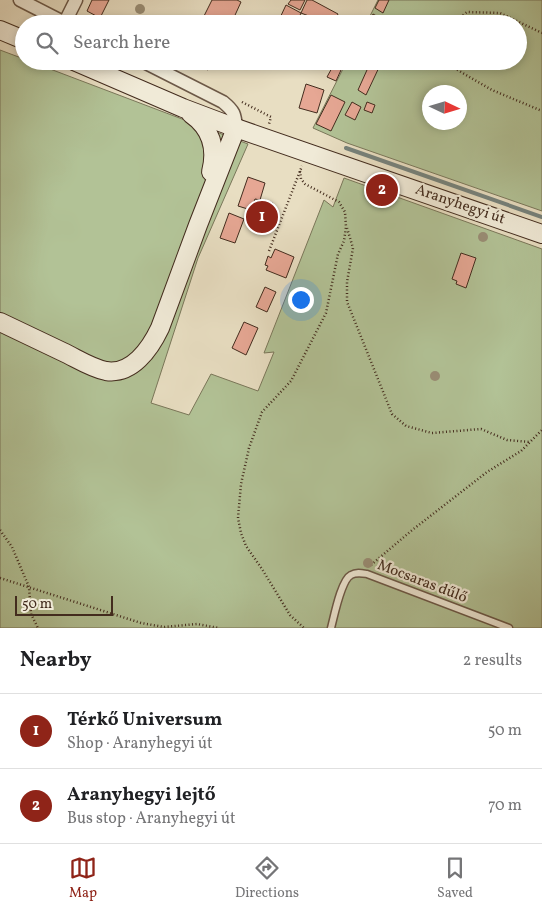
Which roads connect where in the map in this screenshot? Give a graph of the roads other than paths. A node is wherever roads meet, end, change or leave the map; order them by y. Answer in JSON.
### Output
{"nodes":[{"id":1,"x":20,"y":0,"type":"edge"},
{"id":2,"x":76,"y":0,"type":"edge"},
{"id":3,"x":50,"y":15,"type":"edge"},
{"id":4,"x":69,"y":15,"type":"edge"},
{"id":5,"x":0,"y":30,"type":"edge"},
{"id":6,"x":15,"y":36,"type":"edge"},
{"id":7,"x":95,"y":70,"type":"edge"},
{"id":8,"x":160,"y":70,"type":"edge"},
{"id":9,"x":183,"y":108,"type":"junction"},
{"id":10,"x":236,"y":128,"type":"junction"},
{"id":11,"x":198,"y":225,"type":"junction"},
{"id":12,"x":542,"y":234,"type":"edge"},
{"id":13,"x":0,"y":322,"type":"edge"},
{"id":14,"x":331,"y":628,"type":"edge"},
{"id":15,"x":510,"y":628,"type":"edge"}],
"edges":[{"from":1,"to":3,"type":"street"},
{"from":2,"to":4,"type":"street"},
{"from":5,"to":6,"type":"street"},
{"from":7,"to":9,"type":"street","name":"Aranyhegyi út"},
{"from":8,"to":10,"type":"street"},
{"from":9,"to":10,"type":"street","name":"Aranyhegyi út"},
{"from":9,"to":11,"type":"street"},
{"from":10,"to":11,"type":"street"},
{"from":10,"to":12,"type":"street","name":"Aranyhegyi út"},
{"from":11,"to":13,"type":"street"},
{"from":14,"to":15,"type":"lane","name":"Mocsaras dűlő"}]}
